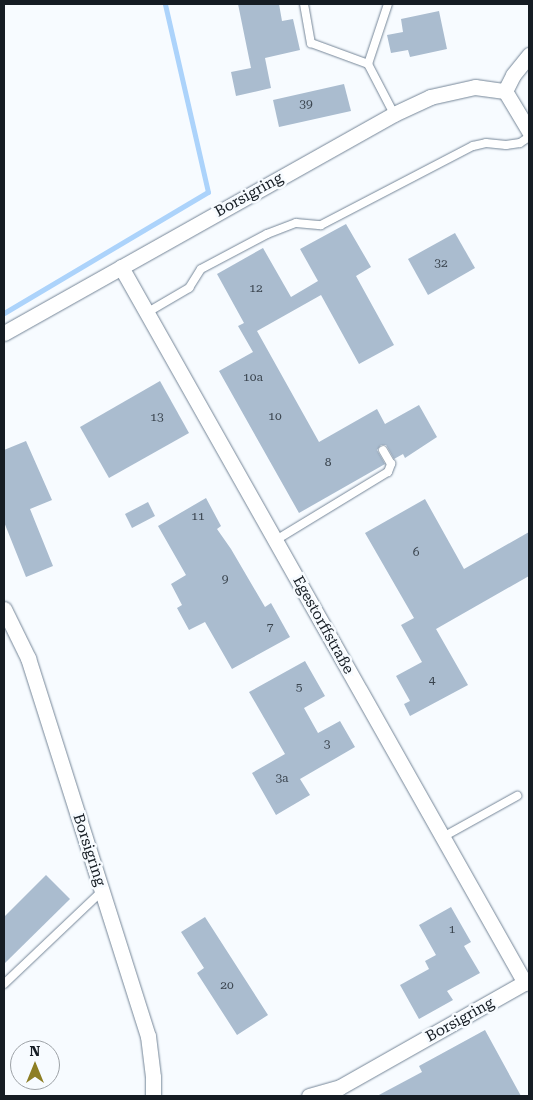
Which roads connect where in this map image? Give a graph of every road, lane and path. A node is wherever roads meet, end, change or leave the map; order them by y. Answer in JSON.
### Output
{"nodes":[{"id":1,"x":304,"y":4,"type":"edge"},
{"id":2,"x":388,"y":4,"type":"edge"},
{"id":3,"x":529,"y":56,"type":"edge"},
{"id":4,"x":368,"y":64,"type":"junction"},
{"id":5,"x":504,"y":91,"type":"junction"},
{"id":6,"x":394,"y":114,"type":"junction"},
{"id":7,"x":529,"y":131,"type":"edge"},
{"id":8,"x":529,"y":137,"type":"edge"},
{"id":9,"x":121,"y":267,"type":"junction"},
{"id":10,"x":148,"y":312,"type":"junction"},
{"id":11,"x":4,"y":333,"type":"edge"},
{"id":12,"x":383,"y":450,"type":"dead end"},
{"id":13,"x":276,"y":540,"type":"junction"},
{"id":14,"x":4,"y":610,"type":"edge"},
{"id":15,"x":7,"y":626,"type":"edge"},
{"id":16,"x":517,"y":796,"type":"dead end"},
{"id":17,"x":442,"y":837,"type":"junction"},
{"id":18,"x":102,"y":890,"type":"junction"},
{"id":19,"x":527,"y":981,"type":"edge"},
{"id":20,"x":4,"y":984,"type":"edge"},
{"id":21,"x":153,"y":1096,"type":"edge"},
{"id":22,"x":309,"y":1096,"type":"edge"}],
"edges":[{"from":1,"to":4,"type":"lane"},
{"from":2,"to":4,"type":"lane"},
{"from":3,"to":5,"type":"street"},
{"from":4,"to":6,"type":"lane"},
{"from":5,"to":6,"type":"street","name":"Borsigring"},
{"from":5,"to":7,"type":"street"},
{"from":6,"to":9,"type":"street","name":"Borsigring"},
{"from":8,"to":10,"type":"lane"},
{"from":9,"to":10,"type":"street","name":"Egestorffstraße"},
{"from":9,"to":11,"type":"street","name":"Borsigring"},
{"from":10,"to":13,"type":"street","name":"Egestorffstraße"},
{"from":12,"to":13,"type":"lane"},
{"from":13,"to":17,"type":"street","name":"Egestorffstraße"},
{"from":14,"to":15,"type":"street","name":"Borsigring"},
{"from":15,"to":18,"type":"street","name":"Borsigring"},
{"from":16,"to":17,"type":"lane"},
{"from":17,"to":19,"type":"street","name":"Egestorffstraße"},
{"from":18,"to":20,"type":"lane"},
{"from":18,"to":21,"type":"street","name":"Borsigring"},
{"from":19,"to":22,"type":"street","name":"Borsigring"}]}
